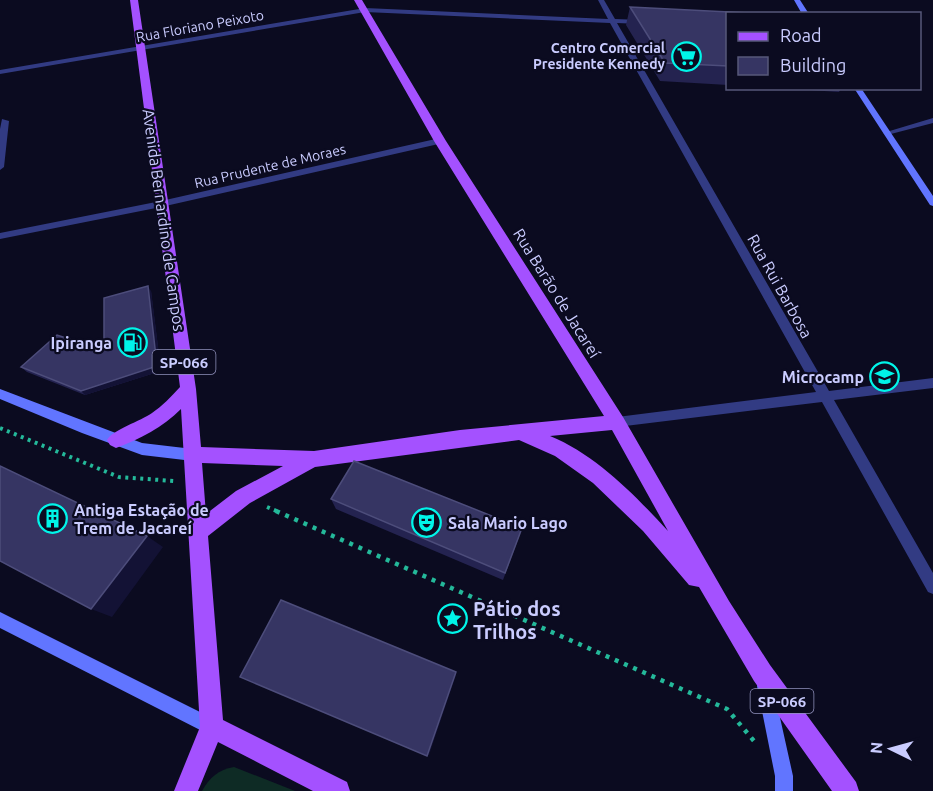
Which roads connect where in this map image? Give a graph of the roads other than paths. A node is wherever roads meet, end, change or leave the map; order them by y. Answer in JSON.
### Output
{"nodes":[{"id":1,"x":134,"y":0,"type":"edge"},
{"id":2,"x":602,"y":0,"type":"edge"},
{"id":3,"x":361,"y":5,"type":"edge"},
{"id":4,"x":613,"y":20,"type":"junction"},
{"id":5,"x":647,"y":22,"type":"edge"},
{"id":6,"x":142,"y":48,"type":"junction"},
{"id":7,"x":0,"y":72,"type":"edge"},
{"id":8,"x":858,"y":90,"type":"edge"},
{"id":9,"x":933,"y":120,"type":"edge"},
{"id":10,"x":5,"y":121,"type":"dead end"},
{"id":11,"x":887,"y":133,"type":"junction"},
{"id":12,"x":440,"y":141,"type":"junction"},
{"id":13,"x":0,"y":167,"type":"edge"},
{"id":14,"x":933,"y":203,"type":"edge"},
{"id":15,"x":161,"y":204,"type":"junction"},
{"id":16,"x":0,"y":236,"type":"edge"},
{"id":17,"x":933,"y":383,"type":"edge"},
{"id":18,"x":188,"y":389,"type":"junction"},
{"id":19,"x":0,"y":394,"type":"edge"},
{"id":20,"x":825,"y":397,"type":"junction"},
{"id":21,"x":617,"y":422,"type":"junction"},
{"id":22,"x":520,"y":432,"type":"junction"},
{"id":23,"x":116,"y":440,"type":"junction"},
{"id":24,"x":193,"y":455,"type":"junction"},
{"id":25,"x":314,"y":459,"type":"junction"},
{"id":26,"x":198,"y":532,"type":"junction"},
{"id":27,"x":933,"y":587,"type":"edge"},
{"id":28,"x":722,"y":608,"type":"junction"},
{"id":29,"x":0,"y":620,"type":"edge"},
{"id":30,"x":762,"y":673,"type":"junction"},
{"id":31,"x":212,"y":727,"type":"junction"},
{"id":32,"x":186,"y":791,"type":"edge"},
{"id":33,"x":339,"y":791,"type":"edge"},
{"id":34,"x":784,"y":791,"type":"edge"},
{"id":35,"x":847,"y":791,"type":"edge"}],
"edges":[{"from":1,"to":6,"type":"main road","name":"Avenida Bernardino de Campos","number":"SP-066"},
{"from":2,"to":4,"type":"street","name":"Rua Rui Barbosa"},
{"from":3,"to":4,"type":"street","name":"Rua Floriano Peixoto"},
{"from":3,"to":6,"type":"street","name":"Rua Floriano Peixoto"},
{"from":3,"to":12,"type":"main road","name":"Rua Barão de Jacareí","number":"SP-066"},
{"from":4,"to":5,"type":"street","name":"Rua Floriano Peixoto"},
{"from":4,"to":20,"type":"street","name":"Rua Rui Barbosa"},
{"from":6,"to":7,"type":"street","name":"Rua Floriano Peixoto"},
{"from":6,"to":15,"type":"main road","name":"Avenida Bernardino de Campos","number":"SP-066"},
{"from":8,"to":11,"type":"main road"},
{"from":9,"to":11,"type":"street"},
{"from":10,"to":13,"type":"street"},
{"from":11,"to":14,"type":"main road"},
{"from":12,"to":15,"type":"street","name":"Rua Prudente de Moraes"},
{"from":12,"to":21,"type":"main road","name":"Rua Barão de Jacareí","number":"SP-066"},
{"from":15,"to":16,"type":"street","name":"Rua Prudente de Moraes"},
{"from":15,"to":18,"type":"main road","name":"Avenida Bernardino de Campos","number":"SP-066"},
{"from":17,"to":20,"type":"street"},
{"from":18,"to":23,"type":"main road"},
{"from":18,"to":24,"type":"main road","name":"Avenida Bernardino de Campos","number":"SP-066"},
{"from":19,"to":23,"type":"main road"},
{"from":20,"to":21,"type":"street"},
{"from":20,"to":27,"type":"street","name":"Rua Rui Barbosa"},
{"from":21,"to":22,"type":"main road"},
{"from":21,"to":28,"type":"main road","name":"Rua Barão de Jacareí","number":"SP-066"},
{"from":22,"to":25,"type":"main road"},
{"from":22,"to":28,"type":"main road"},
{"from":23,"to":24,"type":"main road"},
{"from":24,"to":25,"type":"main road"},
{"from":24,"to":26,"type":"main road","name":"Avenida Bernardino de Campos","number":"SP-066"},
{"from":25,"to":26,"type":"main road"},
{"from":26,"to":31,"type":"main road","name":"Avenida Bernardino de Campos","number":"SP-066"},
{"from":28,"to":30,"type":"main road","number":"SP-066"},
{"from":29,"to":31,"type":"main road"},
{"from":30,"to":34,"type":"main road"},
{"from":30,"to":35,"type":"main road","number":"SP-066"},
{"from":31,"to":32,"type":"main road","number":"SP-066"},
{"from":31,"to":33,"type":"main road"}]}
